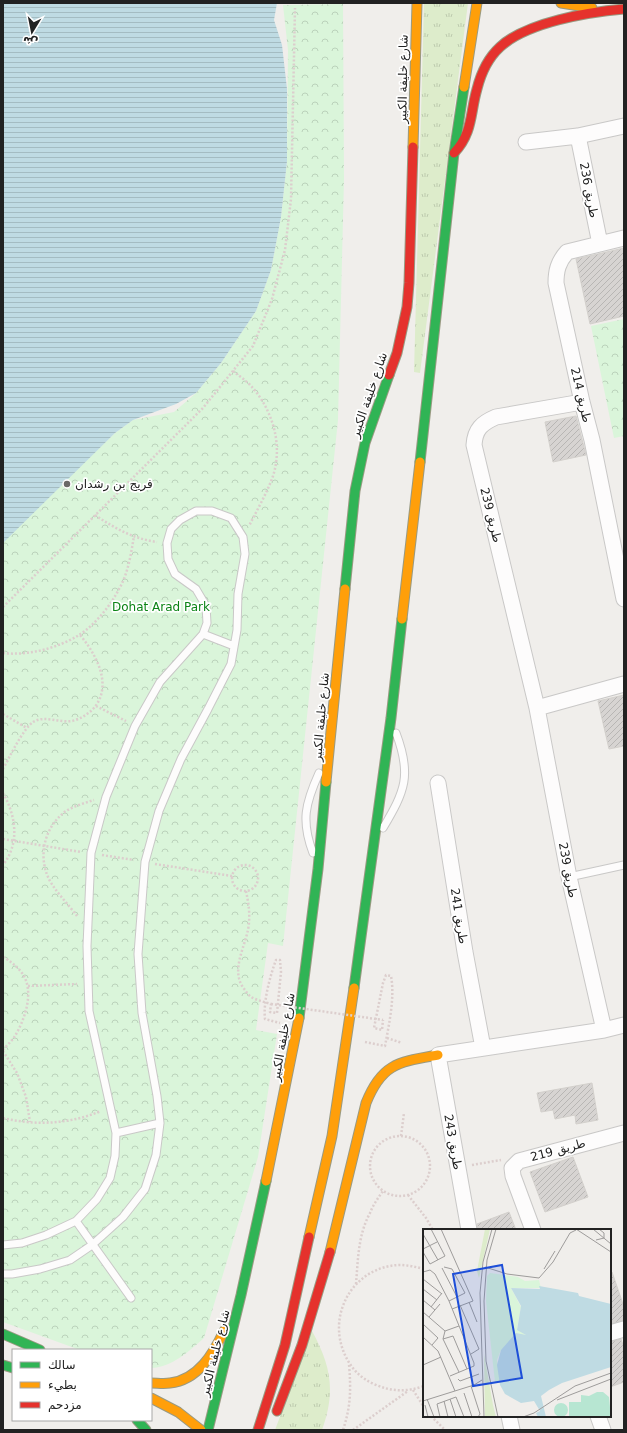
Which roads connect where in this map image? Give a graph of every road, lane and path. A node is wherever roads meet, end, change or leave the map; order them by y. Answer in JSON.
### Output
{"nodes":[{"id":1,"x":416,"y":3,"type":"edge"},
{"id":2,"x":477,"y":3,"type":"edge"},
{"id":3,"x":561,"y":3,"type":"edge"},
{"id":4,"x":294,"y":8,"type":"dead end"},
{"id":5,"x":624,"y":9,"type":"edge"},
{"id":6,"x":609,"y":10,"type":"junction"},
{"id":7,"x":624,"y":126,"type":"edge"},
{"id":8,"x":578,"y":136,"type":"junction"},
{"id":9,"x":526,"y":142,"type":"dead end"},
{"id":10,"x":454,"y":154,"type":"junction"},
{"id":11,"x":624,"y":238,"type":"edge"},
{"id":12,"x":600,"y":244,"type":"junction"},
{"id":13,"x":233,"y":372,"type":"junction"},
{"id":14,"x":582,"y":402,"type":"junction"},
{"id":15,"x":95,"y":516,"type":"junction"},
{"id":16,"x":134,"y":536,"type":"junction"},
{"id":17,"x":243,"y":537,"type":"junction"},
{"id":18,"x":167,"y":543,"type":"junction"},
{"id":19,"x":624,"y":599,"type":"edge"},
{"id":20,"x":3,"y":607,"type":"edge"},
{"id":21,"x":203,"y":634,"type":"junction"},
{"id":22,"x":80,"y":635,"type":"junction"},
{"id":23,"x":234,"y":646,"type":"junction"},
{"id":24,"x":3,"y":654,"type":"edge"},
{"id":25,"x":624,"y":684,"type":"edge"},
{"id":26,"x":96,"y":706,"type":"junction"},
{"id":27,"x":537,"y":708,"type":"junction"},
{"id":28,"x":3,"y":714,"type":"edge"},
{"id":29,"x":391,"y":718,"type":"junction"},
{"id":30,"x":135,"y":726,"type":"junction"},
{"id":31,"x":27,"y":728,"type":"junction"},
{"id":32,"x":330,"y":750,"type":"junction"},
{"id":33,"x":3,"y":769,"type":"edge"},
{"id":34,"x":438,"y":783,"type":"dead end"},
{"id":35,"x":3,"y":794,"type":"edge"},
{"id":36,"x":106,"y":797,"type":"junction"},
{"id":37,"x":3,"y":839,"type":"edge"},
{"id":38,"x":14,"y":841,"type":"junction"},
{"id":39,"x":44,"y":846,"type":"junction"},
{"id":40,"x":373,"y":846,"type":"junction"},
{"id":41,"x":91,"y":853,"type":"junction"},
{"id":42,"x":145,"y":862,"type":"junction"},
{"id":43,"x":3,"y":865,"type":"edge"},
{"id":44,"x":624,"y":865,"type":"edge"},
{"id":45,"x":318,"y":868,"type":"junction"},
{"id":46,"x":232,"y":876,"type":"junction"},
{"id":47,"x":569,"y":877,"type":"junction"},
{"id":48,"x":246,"y":891,"type":"junction"},
{"id":49,"x":88,"y":931,"type":"junction"},
{"id":50,"x":3,"y":957,"type":"edge"},
{"id":51,"x":88,"y":984,"type":"junction"},
{"id":52,"x":28,"y":986,"type":"junction"},
{"id":53,"x":266,"y":1002,"type":"junction"},
{"id":54,"x":271,"y":1004,"type":"junction"},
{"id":55,"x":264,"y":1011,"type":"dead end"},
{"id":56,"x":624,"y":1025,"type":"edge"},
{"id":57,"x":604,"y":1030,"type":"junction"},
{"id":58,"x":348,"y":1039,"type":"junction"},
{"id":59,"x":483,"y":1048,"type":"junction"},
{"id":60,"x":3,"y":1051,"type":"edge"},
{"id":61,"x":438,"y":1055,"type":"junction"},
{"id":62,"x":110,"y":1108,"type":"junction"},
{"id":63,"x":404,"y":1113,"type":"dead end"},
{"id":64,"x":3,"y":1118,"type":"edge"},
{"id":65,"x":30,"y":1122,"type":"junction"},
{"id":66,"x":160,"y":1123,"type":"junction"},
{"id":67,"x":116,"y":1133,"type":"junction"},
{"id":68,"x":401,"y":1136,"type":"junction"},
{"id":69,"x":623,"y":1136,"type":"edge"},
{"id":70,"x":519,"y":1160,"type":"junction"},
{"id":71,"x":458,"y":1168,"type":"junction"},
{"id":72,"x":383,"y":1191,"type":"junction"},
{"id":73,"x":408,"y":1195,"type":"junction"},
{"id":74,"x":76,"y":1221,"type":"junction"},
{"id":75,"x":432,"y":1229,"type":"edge"},
{"id":76,"x":469,"y":1229,"type":"edge"},
{"id":77,"x":533,"y":1229,"type":"edge"},
{"id":78,"x":3,"y":1245,"type":"edge"},
{"id":79,"x":92,"y":1245,"type":"junction"},
{"id":80,"x":423,"y":1269,"type":"edge"},
{"id":81,"x":3,"y":1274,"type":"edge"},
{"id":82,"x":356,"y":1284,"type":"junction"},
{"id":83,"x":241,"y":1295,"type":"junction"},
{"id":84,"x":131,"y":1298,"type":"dead end"},
{"id":85,"x":624,"y":1329,"type":"edge"},
{"id":86,"x":611,"y":1333,"type":"edge"},
{"id":87,"x":3,"y":1334,"type":"edge"},
{"id":88,"x":38,"y":1349,"type":"edge"},
{"id":89,"x":349,"y":1364,"type":"junction"},
{"id":90,"x":152,"y":1383,"type":"edge"},
{"id":91,"x":423,"y":1386,"type":"edge"},
{"id":92,"x":413,"y":1390,"type":"junction"},
{"id":93,"x":408,"y":1391,"type":"junction"},
{"id":94,"x":152,"y":1398,"type":"edge"},
{"id":95,"x":423,"y":1405,"type":"edge"},
{"id":96,"x":432,"y":1417,"type":"edge"},
{"id":97,"x":509,"y":1417,"type":"edge"},
{"id":98,"x":598,"y":1417,"type":"edge"},
{"id":99,"x":138,"y":1421,"type":"edge"},
{"id":100,"x":146,"y":1430,"type":"edge"},
{"id":101,"x":201,"y":1430,"type":"edge"},
{"id":102,"x":208,"y":1430,"type":"edge"},
{"id":103,"x":258,"y":1430,"type":"edge"},
{"id":104,"x":264,"y":1430,"type":"edge"},
{"id":105,"x":343,"y":1430,"type":"edge"},
{"id":106,"x":353,"y":1430,"type":"edge"},
{"id":107,"x":445,"y":1430,"type":"edge"},
{"id":108,"x":512,"y":1430,"type":"edge"},
{"id":109,"x":603,"y":1430,"type":"edge"}],
"edges":[{"from":1,"to":32,"type":"main road","name":"شارع خليفة الكبير"},
{"from":2,"to":10,"type":"main road"},
{"from":3,"to":6,"type":"main road"},
{"from":4,"to":13,"type":"path"},
{"from":5,"to":6,"type":"main road"},
{"from":6,"to":10,"type":"main road"},
{"from":7,"to":8,"type":"street"},
{"from":8,"to":9,"type":"street"},
{"from":8,"to":12,"type":"street","name":"طريق 236"},
{"from":10,"to":29,"type":"main road"},
{"from":11,"to":12,"type":"street","name":"طريق 214"},
{"from":12,"to":14,"type":"street","name":"طريق 214"},
{"from":13,"to":15,"type":"path"},
{"from":13,"to":17,"type":"path"},
{"from":14,"to":19,"type":"street","name":"طريق 214"},
{"from":14,"to":27,"type":"street","name":"طريق 239"},
{"from":15,"to":16,"type":"path"},
{"from":15,"to":20,"type":"path"},
{"from":16,"to":18,"type":"path"},
{"from":16,"to":22,"type":"path"},
{"from":17,"to":18,"type":"lane"},
{"from":17,"to":23,"type":"lane"},
{"from":18,"to":21,"type":"lane"},
{"from":21,"to":23,"type":"lane"},
{"from":21,"to":30,"type":"lane"},
{"from":22,"to":24,"type":"path"},
{"from":22,"to":26,"type":"path"},
{"from":23,"to":42,"type":"lane"},
{"from":25,"to":27,"type":"street"},
{"from":26,"to":30,"type":"path"},
{"from":26,"to":31,"type":"path"},
{"from":27,"to":47,"type":"street","name":"طريق 239"},
{"from":28,"to":31,"type":"path"},
{"from":29,"to":40,"type":"main road"},
{"from":29,"to":40,"type":"lane"},
{"from":30,"to":36,"type":"lane"},
{"from":31,"to":33,"type":"path"},
{"from":32,"to":45,"type":"main road","name":"شارع خليفة الكبير"},
{"from":32,"to":45,"type":"lane"},
{"from":34,"to":59,"type":"street","name":"طريق 241"},
{"from":35,"to":38,"type":"path"},
{"from":36,"to":39,"type":"path"},
{"from":36,"to":41,"type":"lane"},
{"from":37,"to":38,"type":"path"},
{"from":38,"to":39,"type":"path"},
{"from":38,"to":43,"type":"path"},
{"from":39,"to":41,"type":"path"},
{"from":39,"to":49,"type":"path"},
{"from":40,"to":58,"type":"main road"},
{"from":41,"to":42,"type":"path"},
{"from":41,"to":49,"type":"lane"},
{"from":42,"to":46,"type":"path"},
{"from":42,"to":66,"type":"lane"},
{"from":44,"to":47,"type":"lane"},
{"from":45,"to":83,"type":"main road","name":"شارع خليفة الكبير"},
{"from":46,"to":48,"type":"path"},
{"from":46,"to":48,"type":"path"},
{"from":47,"to":57,"type":"street","name":"طريق 239"},
{"from":48,"to":53,"type":"path"},
{"from":49,"to":51,"type":"lane"},
{"from":50,"to":52,"type":"path"},
{"from":51,"to":52,"type":"path"},
{"from":51,"to":62,"type":"lane"},
{"from":52,"to":60,"type":"path"},
{"from":53,"to":54,"type":"path"},
{"from":53,"to":54,"type":"path"},
{"from":53,"to":55,"type":"path"},
{"from":54,"to":58,"type":"path","bridge":true},
{"from":56,"to":57,"type":"street"},
{"from":57,"to":59,"type":"street"},
{"from":58,"to":103,"type":"main road"},
{"from":59,"to":61,"type":"street"},
{"from":60,"to":65,"type":"path"},
{"from":61,"to":71,"type":"street","name":"طريق 243"},
{"from":61,"to":104,"type":"main road"},
{"from":62,"to":65,"type":"path"},
{"from":62,"to":67,"type":"lane"},
{"from":63,"to":68,"type":"path"},
{"from":64,"to":65,"type":"path"},
{"from":66,"to":67,"type":"lane"},
{"from":66,"to":79,"type":"lane"},
{"from":67,"to":74,"type":"lane"},
{"from":68,"to":72,"type":"path"},
{"from":68,"to":73,"type":"path"},
{"from":69,"to":70,"type":"street","name":"طريق 219"},
{"from":70,"to":71,"type":"path"},
{"from":70,"to":77,"type":"street","name":"طريق 219"},
{"from":71,"to":76,"type":"street","name":"طريق 243"},
{"from":72,"to":73,"type":"path"},
{"from":72,"to":82,"type":"path"},
{"from":73,"to":75,"type":"path"},
{"from":74,"to":78,"type":"lane"},
{"from":74,"to":79,"type":"lane"},
{"from":79,"to":81,"type":"lane"},
{"from":79,"to":84,"type":"lane"},
{"from":80,"to":82,"type":"path"},
{"from":82,"to":89,"type":"path"},
{"from":83,"to":90,"type":"main road"},
{"from":83,"to":102,"type":"main road","name":"شارع خليفة الكبير"},
{"from":85,"to":86,"type":"street"},
{"from":87,"to":88,"type":"main road"},
{"from":89,"to":93,"type":"path"},
{"from":89,"to":105,"type":"path"},
{"from":91,"to":92,"type":"path"},
{"from":92,"to":93,"type":"path"},
{"from":92,"to":95,"type":"path"},
{"from":93,"to":106,"type":"path"},
{"from":94,"to":101,"type":"main road"},
{"from":96,"to":107,"type":"path"},
{"from":97,"to":108,"type":"street"},
{"from":98,"to":109,"type":"street"},
{"from":99,"to":100,"type":"main road"}]}
